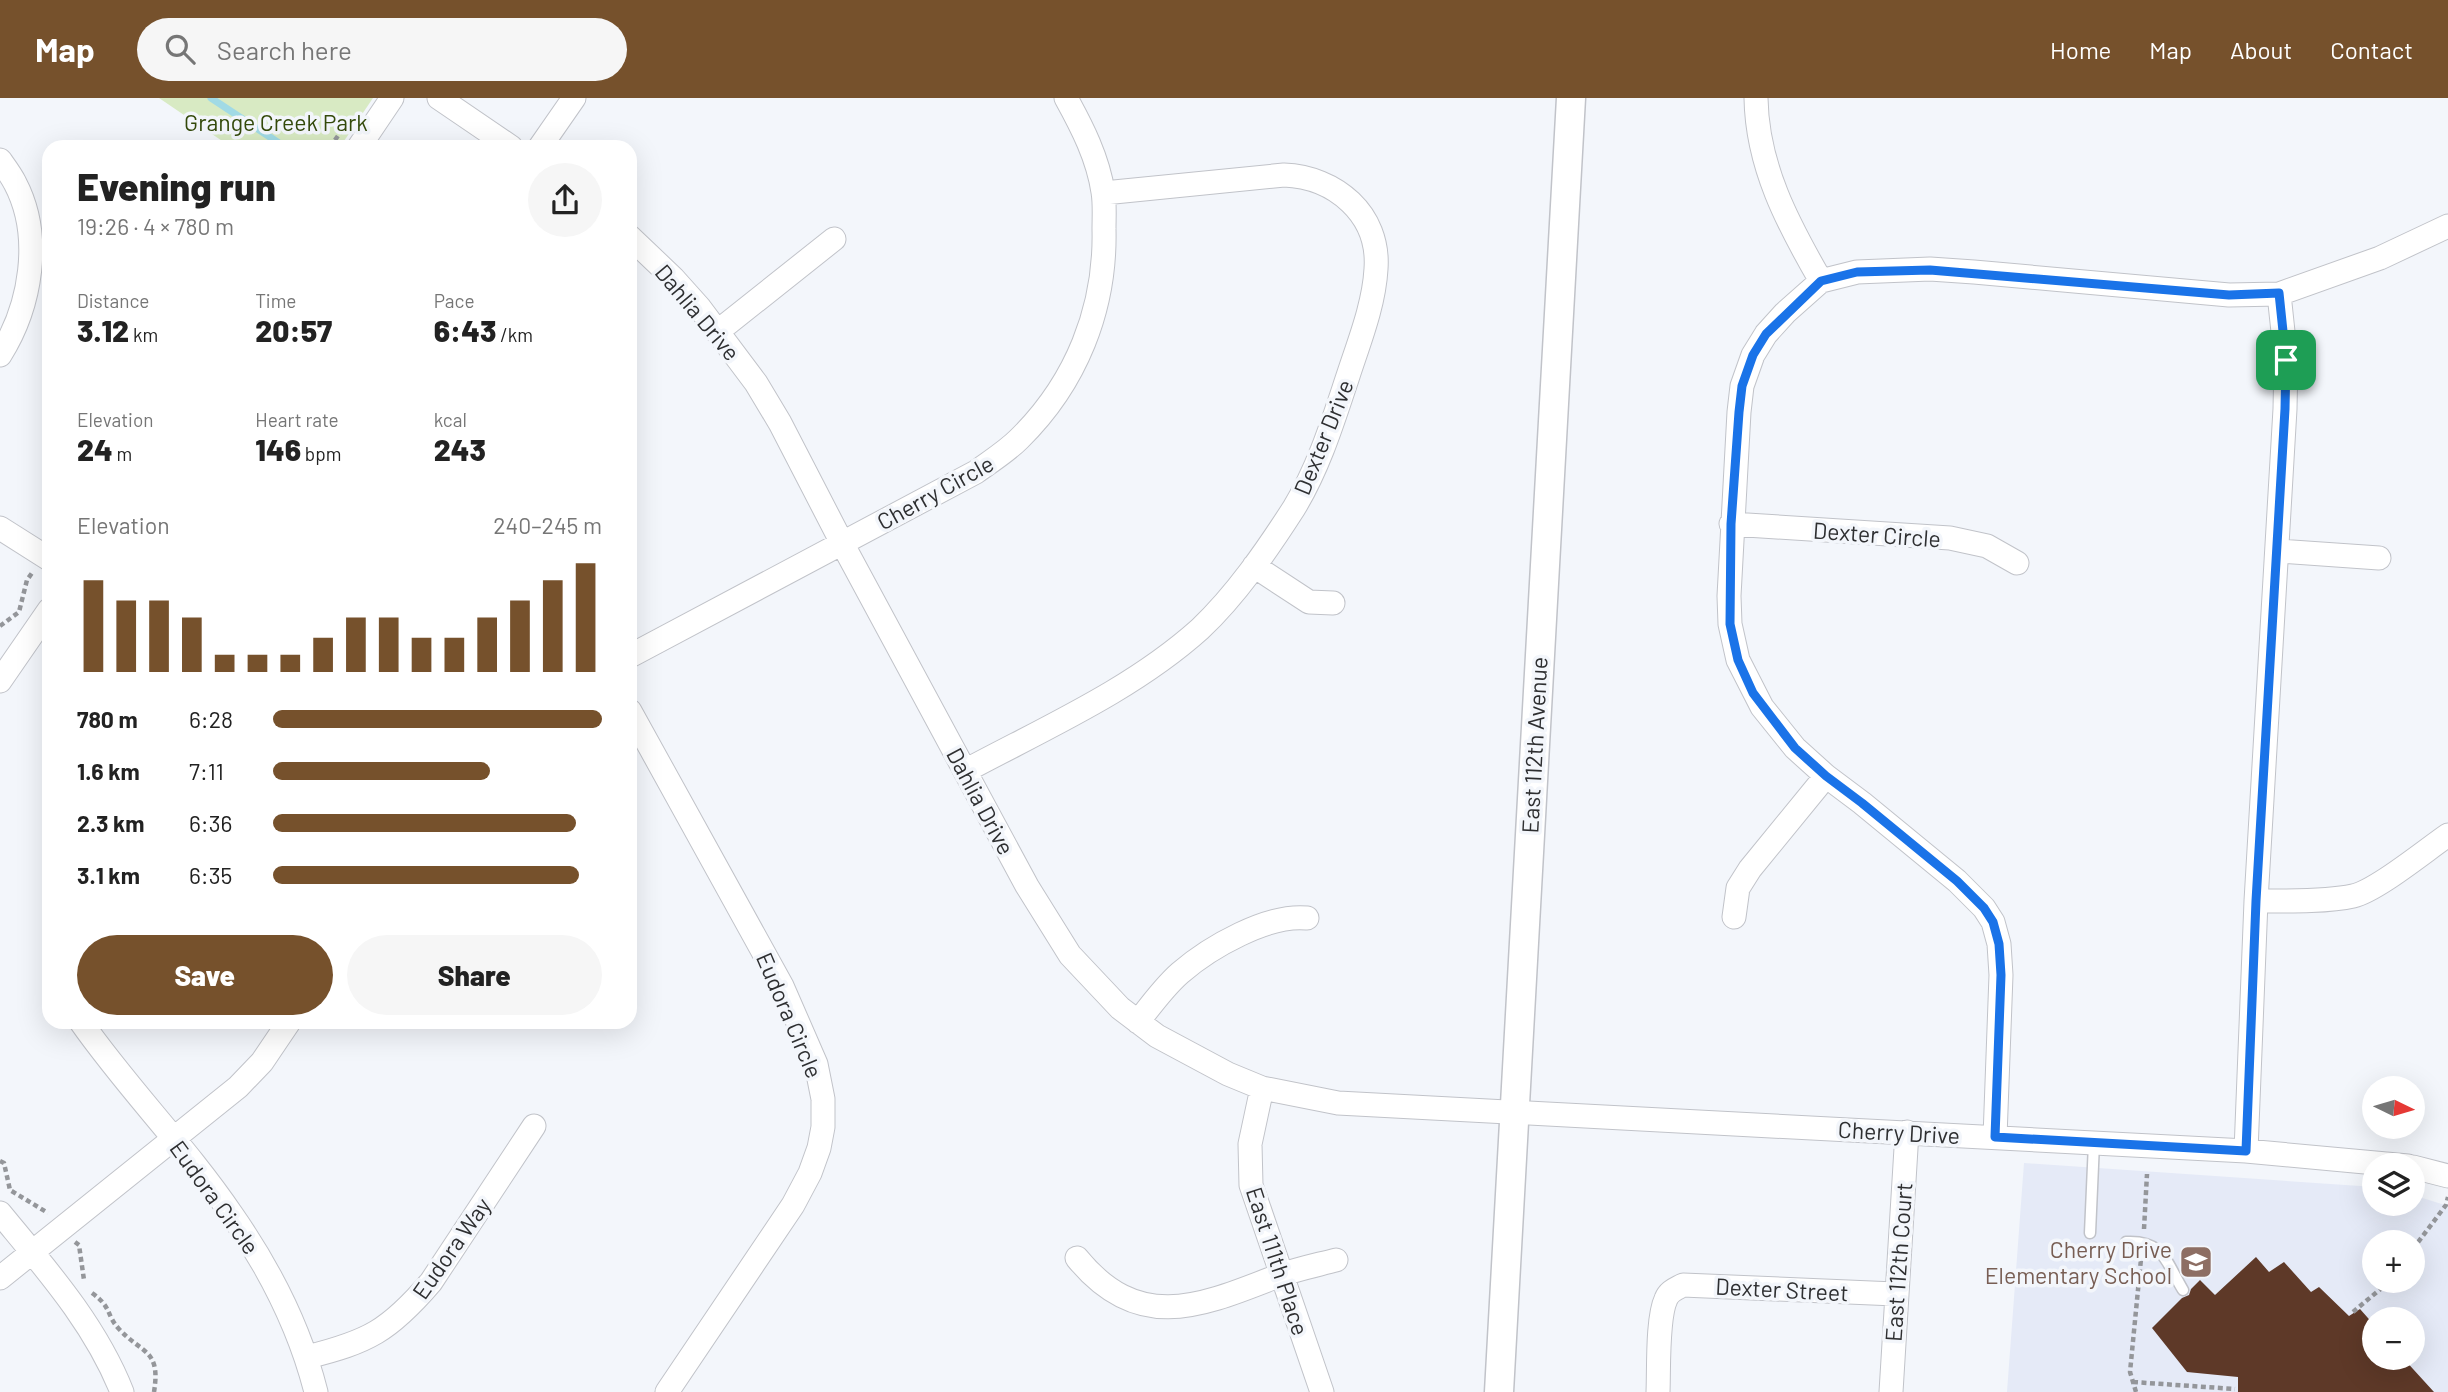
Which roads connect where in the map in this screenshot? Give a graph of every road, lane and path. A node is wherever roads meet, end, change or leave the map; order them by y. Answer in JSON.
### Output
{"nodes":[{"id":1,"x":392,"y":98,"type":"edge"},
{"id":2,"x":439,"y":98,"type":"edge"},
{"id":3,"x":573,"y":98,"type":"edge"},
{"id":4,"x":1066,"y":98,"type":"edge"},
{"id":5,"x":1571,"y":98,"type":"edge"},
{"id":6,"x":1756,"y":98,"type":"edge"},
{"id":7,"x":364,"y":140,"type":"edge"},
{"id":8,"x":501,"y":140,"type":"edge"},
{"id":9,"x":545,"y":140,"type":"edge"},
{"id":10,"x":0,"y":160,"type":"edge"},
{"id":11,"x":1104,"y":193,"type":"junction"},
{"id":12,"x":39,"y":226,"type":"edge"},
{"id":13,"x":2448,"y":226,"type":"edge"},
{"id":14,"x":834,"y":239,"type":"dead end"},
{"id":15,"x":637,"y":244,"type":"edge"},
{"id":16,"x":1821,"y":281,"type":"junction"},
{"id":17,"x":2279,"y":293,"type":"junction"},
{"id":18,"x":717,"y":332,"type":"junction"},
{"id":19,"x":0,"y":355,"type":"edge"},
{"id":20,"x":1731,"y":524,"type":"junction"},
{"id":21,"x":0,"y":528,"type":"edge"},
{"id":22,"x":842,"y":543,"type":"junction"},
{"id":23,"x":2278,"y":551,"type":"junction"},
{"id":24,"x":42,"y":555,"type":"edge"},
{"id":25,"x":2379,"y":558,"type":"dead end"},
{"id":26,"x":42,"y":563,"type":"edge"},
{"id":27,"x":2017,"y":563,"type":"dead end"},
{"id":28,"x":1254,"y":566,"type":"junction"},
{"id":29,"x":1332,"y":603,"type":"dead end"},
{"id":30,"x":42,"y":620,"type":"edge"},
{"id":31,"x":0,"y":626,"type":"edge"},
{"id":32,"x":637,"y":652,"type":"edge"},
{"id":33,"x":0,"y":681,"type":"edge"},
{"id":34,"x":637,"y":724,"type":"edge"},
{"id":35,"x":965,"y":771,"type":"junction"},
{"id":36,"x":1826,"y":776,"type":"junction"},
{"id":37,"x":2448,"y":835,"type":"edge"},
{"id":38,"x":2256,"y":901,"type":"junction"},
{"id":39,"x":1734,"y":917,"type":"dead end"},
{"id":40,"x":1307,"y":918,"type":"dead end"},
{"id":41,"x":1138,"y":1022,"type":"junction"},
{"id":42,"x":86,"y":1029,"type":"edge"},
{"id":43,"x":284,"y":1029,"type":"edge"},
{"id":44,"x":1262,"y":1088,"type":"junction"},
{"id":45,"x":1515,"y":1111,"type":"junction"},
{"id":46,"x":534,"y":1126,"type":"dead end"},
{"id":47,"x":1907,"y":1132,"type":"junction"},
{"id":48,"x":1995,"y":1137,"type":"junction"},
{"id":49,"x":174,"y":1140,"type":"junction"},
{"id":50,"x":2094,"y":1143,"type":"junction"},
{"id":51,"x":2246,"y":1151,"type":"junction"},
{"id":52,"x":0,"y":1161,"type":"edge"},
{"id":53,"x":2362,"y":1162,"type":"edge"},
{"id":54,"x":2425,"y":1170,"type":"edge"},
{"id":55,"x":2147,"y":1174,"type":"dead end"},
{"id":56,"x":2448,"y":1176,"type":"edge"},
{"id":57,"x":2448,"y":1196,"type":"edge"},
{"id":58,"x":0,"y":1213,"type":"edge"},
{"id":59,"x":62,"y":1230,"type":"junction"},
{"id":60,"x":2090,"y":1233,"type":"dead end"},
{"id":61,"x":2425,"y":1233,"type":"edge"},
{"id":62,"x":2143,"y":1241,"type":"junction"},
{"id":63,"x":2126,"y":1242,"type":"dead end"},
{"id":64,"x":32,"y":1252,"type":"junction"},
{"id":65,"x":1077,"y":1258,"type":"dead end"},
{"id":66,"x":1336,"y":1260,"type":"dead end"},
{"id":67,"x":1282,"y":1275,"type":"junction"},
{"id":68,"x":0,"y":1278,"type":"edge"},
{"id":69,"x":2183,"y":1290,"type":"dead end"},
{"id":70,"x":2376,"y":1293,"type":"edge"},
{"id":71,"x":1895,"y":1294,"type":"junction"},
{"id":72,"x":2353,"y":1312,"type":"dead end"},
{"id":73,"x":307,"y":1357,"type":"junction"},
{"id":74,"x":2133,"y":1382,"type":"junction"},
{"id":75,"x":2235,"y":1389,"type":"dead end"},
{"id":76,"x":122,"y":1392,"type":"edge"},
{"id":77,"x":154,"y":1392,"type":"edge"},
{"id":78,"x":316,"y":1392,"type":"edge"},
{"id":79,"x":667,"y":1392,"type":"edge"},
{"id":80,"x":1322,"y":1392,"type":"edge"},
{"id":81,"x":1499,"y":1392,"type":"edge"},
{"id":82,"x":1658,"y":1392,"type":"edge"},
{"id":83,"x":1891,"y":1392,"type":"edge"},
{"id":84,"x":2136,"y":1392,"type":"edge"}],
"edges":[{"from":1,"to":7,"type":"street"},
{"from":2,"to":8,"type":"street"},
{"from":3,"to":9,"type":"street"},
{"from":4,"to":11,"type":"street","name":"Cherry Circle"},
{"from":5,"to":45,"type":"street","name":"East 112th Avenue"},
{"from":6,"to":16,"type":"street"},
{"from":10,"to":12,"type":"street"},
{"from":11,"to":22,"type":"street","name":"Cherry Circle"},
{"from":11,"to":28,"type":"street","name":"Dexter Drive"},
{"from":12,"to":19,"type":"street"},
{"from":13,"to":17,"type":"street"},
{"from":14,"to":18,"type":"street"},
{"from":15,"to":18,"type":"street","name":"Dahlia Drive"},
{"from":16,"to":17,"type":"street"},
{"from":16,"to":20,"type":"street"},
{"from":17,"to":23,"type":"street"},
{"from":18,"to":22,"type":"street","name":"Dahlia Drive"},
{"from":20,"to":27,"type":"street","name":"Dexter Circle"},
{"from":20,"to":36,"type":"street"},
{"from":21,"to":24,"type":"street"},
{"from":22,"to":32,"type":"street","name":"Cherry Circle"},
{"from":22,"to":35,"type":"street","name":"Dahlia Drive"},
{"from":23,"to":25,"type":"street"},
{"from":23,"to":38,"type":"street"},
{"from":26,"to":31,"type":"path"},
{"from":28,"to":29,"type":"street"},
{"from":28,"to":35,"type":"street","name":"Dexter Drive"},
{"from":30,"to":33,"type":"street"},
{"from":34,"to":79,"type":"street","name":"Eudora Circle"},
{"from":35,"to":41,"type":"street","name":"Dahlia Drive"},
{"from":36,"to":39,"type":"street"},
{"from":36,"to":48,"type":"street"},
{"from":37,"to":38,"type":"street"},
{"from":38,"to":51,"type":"street"},
{"from":40,"to":41,"type":"street"},
{"from":41,"to":44,"type":"street","name":"Dahlia Drive"},
{"from":42,"to":49,"type":"street","name":"Eudora Circle"},
{"from":43,"to":49,"type":"street"},
{"from":44,"to":45,"type":"street","name":"Dahlia Drive"},
{"from":44,"to":67,"type":"street","name":"East 111th Place"},
{"from":45,"to":47,"type":"street","name":"Cherry Drive"},
{"from":45,"to":81,"type":"street","name":"East 112th Avenue"},
{"from":46,"to":73,"type":"street","name":"Eudora Way"},
{"from":47,"to":48,"type":"street","name":"Cherry Drive"},
{"from":47,"to":71,"type":"street","name":"East 112th Court"},
{"from":48,"to":50,"type":"street","name":"Cherry Drive"},
{"from":49,"to":59,"type":"street"},
{"from":49,"to":73,"type":"street","name":"Eudora Circle"},
{"from":50,"to":51,"type":"street","name":"Cherry Drive"},
{"from":50,"to":60,"type":"lane"},
{"from":51,"to":53,"type":"street","name":"Cherry Drive"},
{"from":52,"to":59,"type":"path"},
{"from":54,"to":56,"type":"street","name":"Cherry Drive"},
{"from":55,"to":62,"type":"path"},
{"from":57,"to":61,"type":"path"},
{"from":58,"to":64,"type":"street"},
{"from":59,"to":64,"type":"street"},
{"from":59,"to":77,"type":"path"},
{"from":62,"to":63,"type":"lane"},
{"from":62,"to":69,"type":"lane"},
{"from":62,"to":74,"type":"path"},
{"from":64,"to":68,"type":"street"},
{"from":64,"to":76,"type":"street"},
{"from":65,"to":67,"type":"street"},
{"from":66,"to":67,"type":"street"},
{"from":67,"to":80,"type":"street","name":"East 111th Place"},
{"from":70,"to":72,"type":"path"},
{"from":71,"to":82,"type":"street","name":"Dexter Street"},
{"from":71,"to":83,"type":"street","name":"East 112th Court"},
{"from":73,"to":78,"type":"street","name":"Eudora Circle"},
{"from":74,"to":75,"type":"path"},
{"from":74,"to":84,"type":"path"}]}
